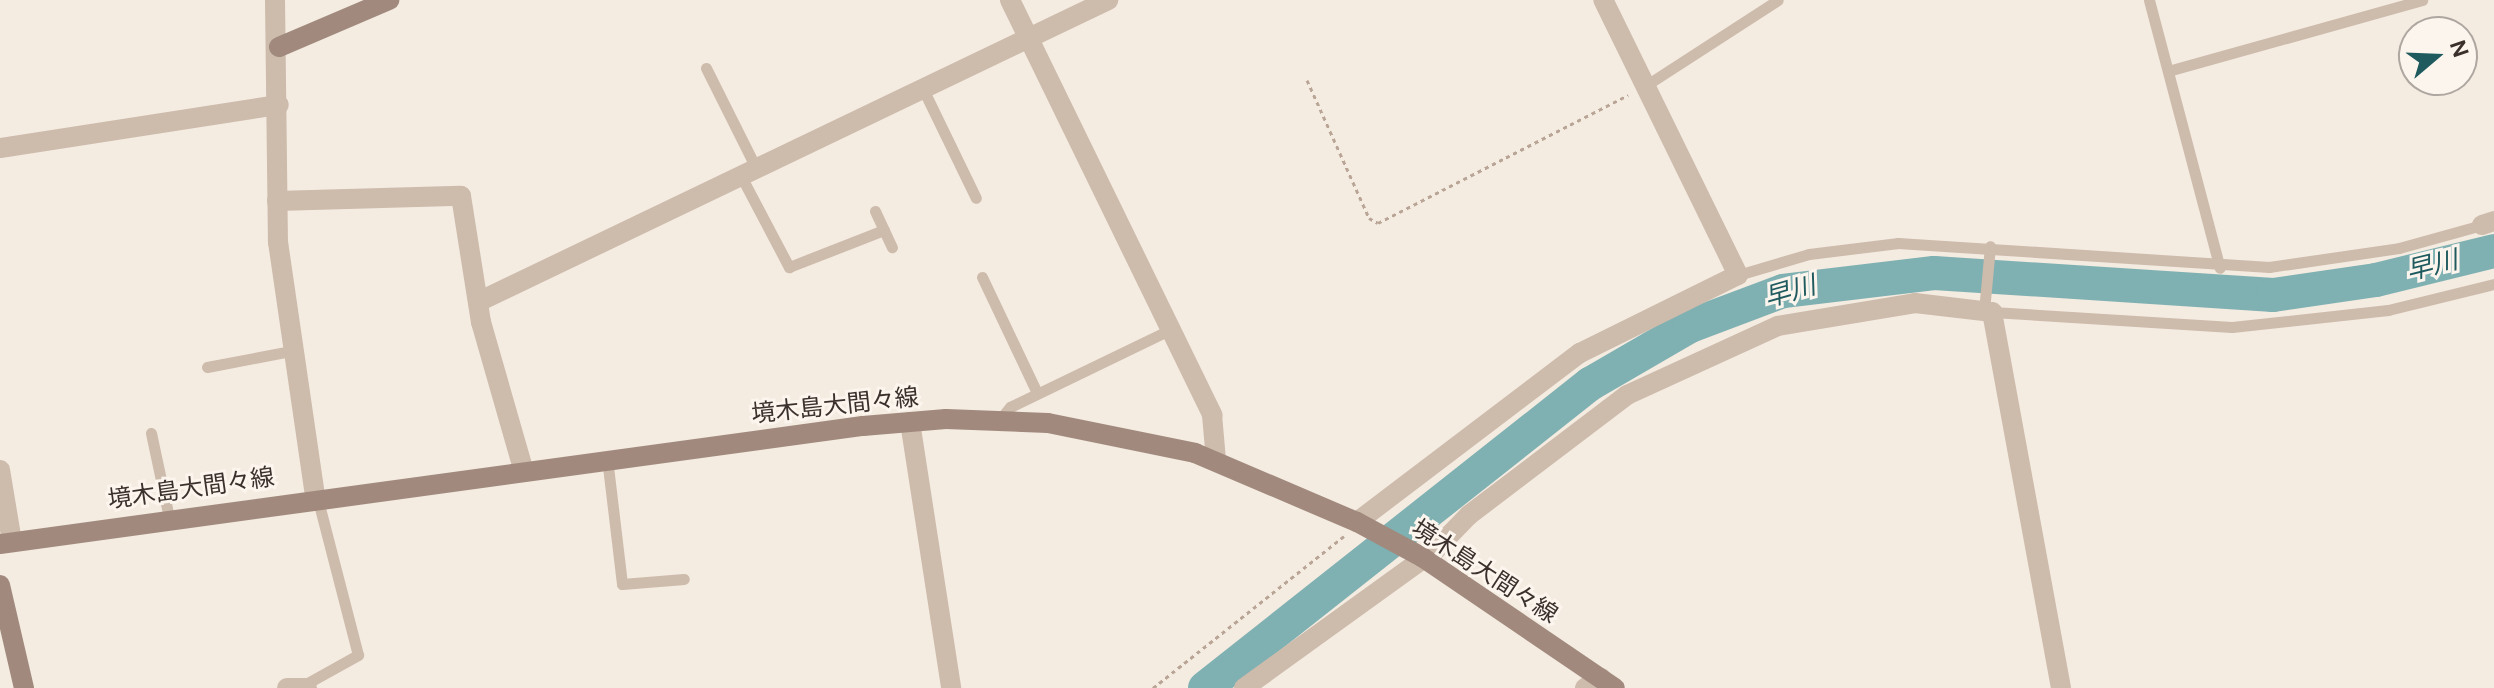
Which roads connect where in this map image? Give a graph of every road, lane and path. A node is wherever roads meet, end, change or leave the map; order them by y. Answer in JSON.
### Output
{"nodes":[{"id":1,"x":275,"y":0,"type":"edge"},
{"id":2,"x":389,"y":0,"type":"edge"},
{"id":3,"x":1010,"y":0,"type":"edge"},
{"id":4,"x":1108,"y":0,"type":"edge"},
{"id":5,"x":1603,"y":0,"type":"edge"},
{"id":6,"x":1778,"y":0,"type":"edge"},
{"id":7,"x":2149,"y":0,"type":"edge"},
{"id":8,"x":2422,"y":0,"type":"edge"},
{"id":9,"x":1029,"y":40,"type":"junction"},
{"id":10,"x":279,"y":47,"type":"junction"},
{"id":11,"x":706,"y":68,"type":"dead end"},
{"id":12,"x":2168,"y":71,"type":"junction"},
{"id":13,"x":1307,"y":80,"type":"dead end"},
{"id":14,"x":1645,"y":86,"type":"junction"},
{"id":15,"x":923,"y":89,"type":"junction"},
{"id":16,"x":279,"y":105,"type":"junction"},
{"id":17,"x":0,"y":148,"type":"edge"},
{"id":18,"x":750,"y":174,"type":"junction"},
{"id":19,"x":976,"y":198,"type":"dead end"},
{"id":20,"x":277,"y":201,"type":"junction"},
{"id":21,"x":875,"y":211,"type":"dead end"},
{"id":22,"x":2488,"y":223,"type":"edge"},
{"id":23,"x":884,"y":230,"type":"junction"},
{"id":24,"x":892,"y":247,"type":"dead end"},
{"id":25,"x":1990,"y":250,"type":"junction"},
{"id":26,"x":2220,"y":268,"type":"junction"},
{"id":27,"x":1738,"y":275,"type":"junction"},
{"id":28,"x":982,"y":277,"type":"dead end"},
{"id":29,"x":2494,"y":284,"type":"edge"},
{"id":30,"x":478,"y":302,"type":"junction"},
{"id":31,"x":1987,"y":309,"type":"junction"},
{"id":32,"x":1171,"y":329,"type":"junction"},
{"id":33,"x":291,"y":351,"type":"junction"},
{"id":34,"x":207,"y":367,"type":"dead end"},
{"id":35,"x":1037,"y":393,"type":"junction"},
{"id":36,"x":1000,"y":419,"type":"junction"},
{"id":37,"x":910,"y":422,"type":"junction"},
{"id":38,"x":151,"y":433,"type":"dead end"},
{"id":39,"x":606,"y":458,"type":"junction"},
{"id":40,"x":1216,"y":460,"type":"junction"},
{"id":41,"x":523,"y":468,"type":"junction"},
{"id":42,"x":0,"y":470,"type":"edge"},
{"id":43,"x":315,"y":496,"type":"junction"},
{"id":44,"x":169,"y":518,"type":"junction"},
{"id":45,"x":1357,"y":525,"type":"junction"},
{"id":46,"x":6,"y":543,"type":"edge"},
{"id":47,"x":1417,"y":555,"type":"junction"},
{"id":48,"x":684,"y":579,"type":"dead end"},
{"id":49,"x":0,"y":585,"type":"edge"},
{"id":50,"x":1600,"y":685,"type":"edge"},
{"id":51,"x":299,"y":687,"type":"edge"},
{"id":52,"x":24,"y":688,"type":"edge"},
{"id":53,"x":951,"y":688,"type":"edge"},
{"id":54,"x":1153,"y":688,"type":"edge"},
{"id":55,"x":1244,"y":688,"type":"edge"},
{"id":56,"x":2061,"y":688,"type":"edge"}],
"edges":[{"from":1,"to":10,"type":"street"},
{"from":2,"to":10,"type":"main road"},
{"from":3,"to":9,"type":"street"},
{"from":4,"to":9,"type":"street"},
{"from":5,"to":14,"type":"street"},
{"from":6,"to":14,"type":"lane"},
{"from":7,"to":12,"type":"lane"},
{"from":8,"to":12,"type":"lane"},
{"from":9,"to":15,"type":"street"},
{"from":9,"to":32,"type":"street"},
{"from":10,"to":16,"type":"street"},
{"from":11,"to":18,"type":"lane"},
{"from":12,"to":26,"type":"lane"},
{"from":13,"to":14,"type":"path"},
{"from":14,"to":27,"type":"street"},
{"from":15,"to":18,"type":"street"},
{"from":15,"to":19,"type":"lane"},
{"from":16,"to":17,"type":"street"},
{"from":16,"to":20,"type":"street"},
{"from":18,"to":23,"type":"lane"},
{"from":18,"to":30,"type":"street"},
{"from":20,"to":30,"type":"street"},
{"from":20,"to":33,"type":"street"},
{"from":21,"to":23,"type":"lane"},
{"from":22,"to":26,"type":"lane"},
{"from":23,"to":24,"type":"lane"},
{"from":25,"to":26,"type":"lane"},
{"from":25,"to":27,"type":"lane"},
{"from":25,"to":31,"type":"lane"},
{"from":27,"to":45,"type":"street"},
{"from":28,"to":35,"type":"lane"},
{"from":29,"to":31,"type":"lane"},
{"from":30,"to":41,"type":"street"},
{"from":31,"to":47,"type":"street"},
{"from":31,"to":56,"type":"street"},
{"from":32,"to":35,"type":"lane"},
{"from":32,"to":40,"type":"street"},
{"from":33,"to":34,"type":"lane"},
{"from":33,"to":43,"type":"street"},
{"from":35,"to":36,"type":"lane"},
{"from":36,"to":37,"type":"main road","name":"境木島大間々線"},
{"from":36,"to":40,"type":"main road","name":"境木島大間々線"},
{"from":37,"to":39,"type":"main road","name":"境木島大間々線"},
{"from":37,"to":53,"type":"street"},
{"from":38,"to":44,"type":"lane"},
{"from":39,"to":41,"type":"main road","name":"境木島大間々線"},
{"from":39,"to":48,"type":"lane"},
{"from":40,"to":45,"type":"main road","name":"境木島大間々線"},
{"from":41,"to":43,"type":"main road","name":"境木島大間々線"},
{"from":42,"to":46,"type":"street"},
{"from":43,"to":44,"type":"main road","name":"境木島大間々線"},
{"from":43,"to":51,"type":"lane"},
{"from":44,"to":46,"type":"main road","name":"境木島大間々線"},
{"from":45,"to":47,"type":"main road","name":"境木島大間々線"},
{"from":45,"to":54,"type":"path"},
{"from":47,"to":50,"type":"main road","name":"境木島大間々線"},
{"from":47,"to":55,"type":"street"},
{"from":49,"to":52,"type":"main road"}]}
